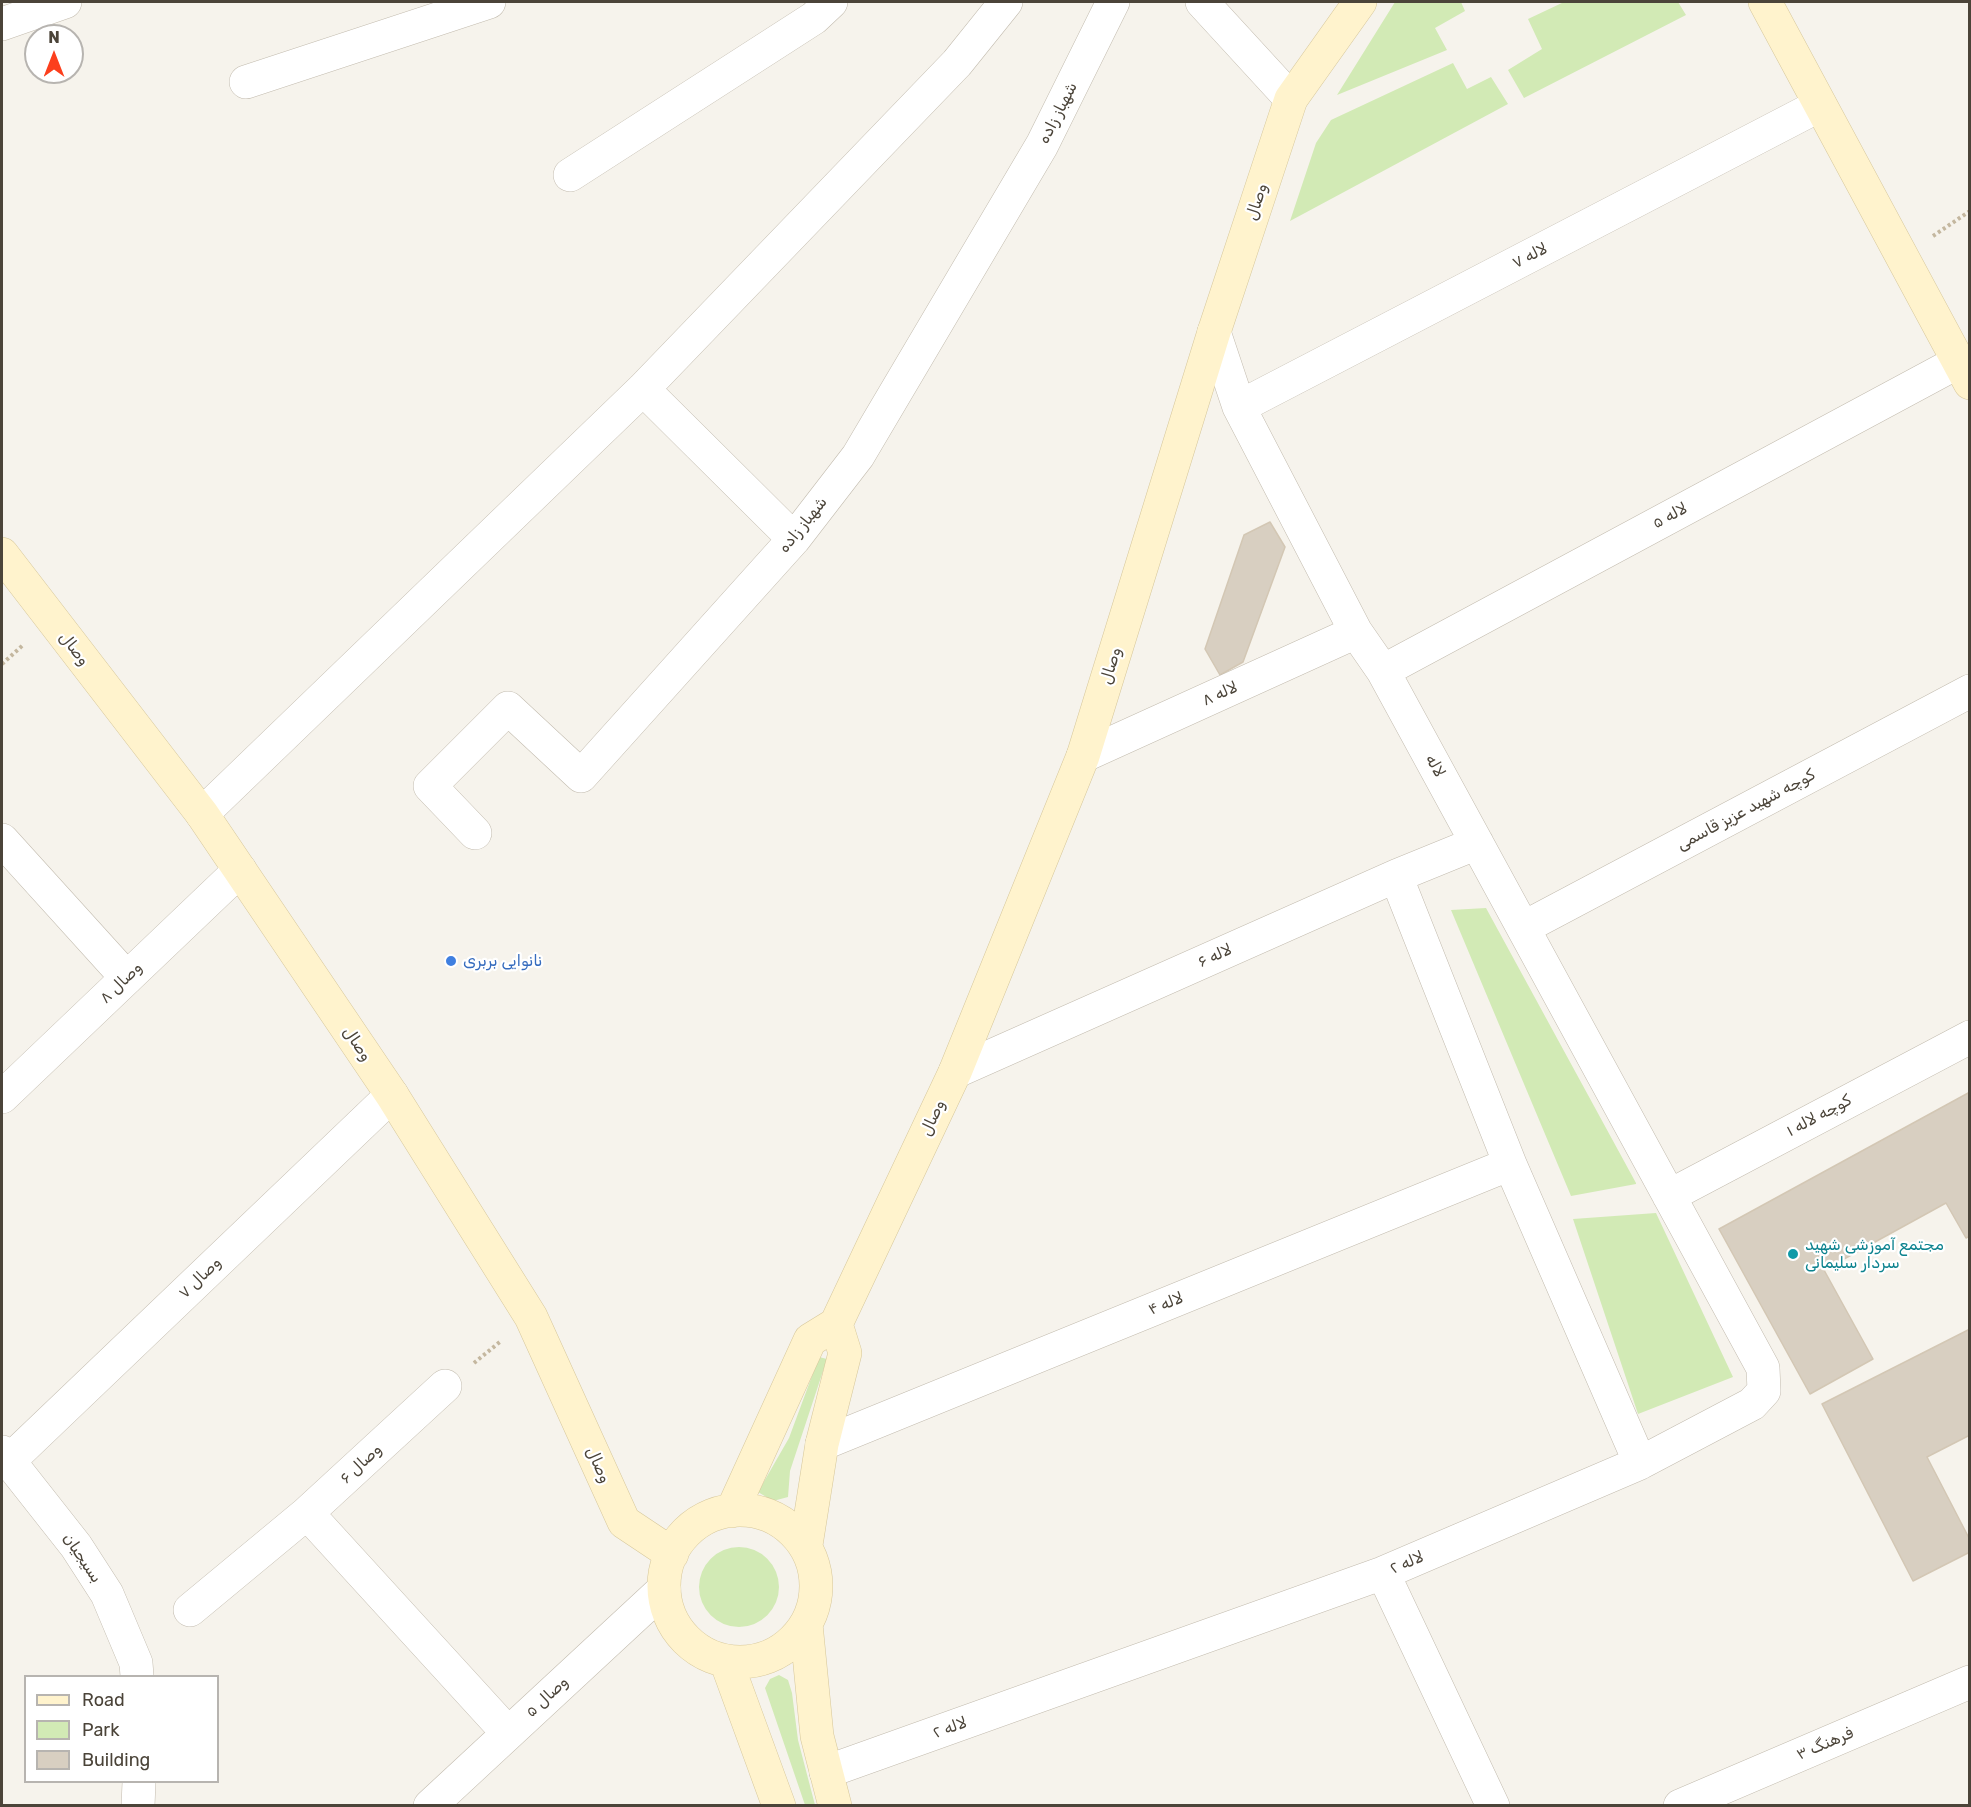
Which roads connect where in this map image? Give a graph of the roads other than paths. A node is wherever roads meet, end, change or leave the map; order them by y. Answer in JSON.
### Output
{"nodes":[{"id":1,"x":65,"y":2,"type":"edge"},
{"id":2,"x":489,"y":2,"type":"edge"},
{"id":3,"x":831,"y":2,"type":"edge"},
{"id":4,"x":1006,"y":2,"type":"edge"},
{"id":5,"x":1113,"y":2,"type":"edge"},
{"id":6,"x":1202,"y":2,"type":"edge"},
{"id":7,"x":1360,"y":2,"type":"edge"},
{"id":8,"x":1765,"y":2,"type":"edge"},
{"id":9,"x":2,"y":24,"type":"edge"},
{"id":10,"x":246,"y":82,"type":"dead end"},
{"id":11,"x":1291,"y":99,"type":"junction"},
{"id":12,"x":1820,"y":105,"type":"junction"},
{"id":13,"x":570,"y":175,"type":"dead end"},
{"id":14,"x":1214,"y":333,"type":"junction"},
{"id":15,"x":1964,"y":373,"type":"edge"},
{"id":16,"x":643,"y":389,"type":"junction"},
{"id":17,"x":1239,"y":407,"type":"junction"},
{"id":18,"x":794,"y":539,"type":"junction"},
{"id":19,"x":2,"y":554,"type":"edge"},
{"id":20,"x":1356,"y":632,"type":"junction"},
{"id":21,"x":1383,"y":671,"type":"junction"},
{"id":22,"x":1970,"y":691,"type":"edge"},
{"id":23,"x":1083,"y":756,"type":"junction"},
{"id":24,"x":202,"y":814,"type":"junction"},
{"id":25,"x":475,"y":832,"type":"dead end"},
{"id":26,"x":2,"y":840,"type":"edge"},
{"id":27,"x":1477,"y":843,"type":"junction"},
{"id":28,"x":240,"y":870,"type":"junction"},
{"id":29,"x":1396,"y":876,"type":"junction"},
{"id":30,"x":1523,"y":928,"type":"junction"},
{"id":31,"x":127,"y":978,"type":"junction"},
{"id":32,"x":1970,"y":1037,"type":"edge"},
{"id":33,"x":955,"y":1072,"type":"junction"},
{"id":34,"x":392,"y":1095,"type":"junction"},
{"id":35,"x":2,"y":1097,"type":"edge"},
{"id":36,"x":1510,"y":1164,"type":"junction"},
{"id":37,"x":1668,"y":1196,"type":"junction"},
{"id":38,"x":836,"y":1324,"type":"junction"},
{"id":39,"x":445,"y":1386,"type":"road end"},
{"id":40,"x":822,"y":1444,"type":"junction"},
{"id":41,"x":5,"y":1457,"type":"edge"},
{"id":42,"x":1640,"y":1463,"type":"junction"},
{"id":43,"x":732,"y":1511,"type":"junction"},
{"id":44,"x":307,"y":1513,"type":"junction"},
{"id":45,"x":806,"y":1545,"type":"junction"},
{"id":46,"x":672,"y":1554,"type":"junction"},
{"id":47,"x":1383,"y":1573,"type":"junction"},
{"id":48,"x":664,"y":1589,"type":"junction"},
{"id":49,"x":190,"y":1610,"type":"dead end"},
{"id":50,"x":806,"y":1624,"type":"junction"},
{"id":51,"x":726,"y":1660,"type":"junction"},
{"id":52,"x":137,"y":1675,"type":"edge"},
{"id":53,"x":1970,"y":1682,"type":"edge"},
{"id":54,"x":508,"y":1733,"type":"junction"},
{"id":55,"x":826,"y":1772,"type":"junction"},
{"id":56,"x":139,"y":1783,"type":"edge"},
{"id":57,"x":138,"y":1806,"type":"edge"},
{"id":58,"x":430,"y":1806,"type":"edge"},
{"id":59,"x":779,"y":1806,"type":"edge"},
{"id":60,"x":835,"y":1806,"type":"edge"},
{"id":61,"x":1493,"y":1806,"type":"edge"},
{"id":62,"x":1680,"y":1806,"type":"edge"}],
"edges":[{"from":1,"to":9,"type":"street"},
{"from":2,"to":10,"type":"street"},
{"from":3,"to":13,"type":"street"},
{"from":4,"to":16,"type":"street"},
{"from":5,"to":18,"type":"street","name":"شهباز زاده"},
{"from":6,"to":11,"type":"street"},
{"from":7,"to":11,"type":"street","name":"وصال"},
{"from":8,"to":12,"type":"street"},
{"from":11,"to":14,"type":"street","name":"وصال"},
{"from":12,"to":15,"type":"street"},
{"from":12,"to":17,"type":"street","name":"لاله ۷"},
{"from":14,"to":17,"type":"street","name":"لاله"},
{"from":14,"to":23,"type":"street","name":"وصال"},
{"from":15,"to":21,"type":"street","name":"لاله ۵"},
{"from":16,"to":18,"type":"street"},
{"from":16,"to":24,"type":"street"},
{"from":17,"to":20,"type":"street","name":"لاله"},
{"from":18,"to":25,"type":"street","name":"شهباز زاده"},
{"from":19,"to":24,"type":"street","name":"وصال"},
{"from":20,"to":21,"type":"street","name":"لاله"},
{"from":20,"to":23,"type":"street","name":"لاله ۸"},
{"from":21,"to":27,"type":"street","name":"لاله"},
{"from":22,"to":30,"type":"street","name":"کوچه شهید عزیز قاسمی"},
{"from":23,"to":33,"type":"street","name":"وصال"},
{"from":24,"to":28,"type":"street","name":"وصال"},
{"from":26,"to":31,"type":"street"},
{"from":27,"to":29,"type":"street","name":"لاله ۶"},
{"from":27,"to":30,"type":"street","name":"لاله"},
{"from":28,"to":31,"type":"street","name":"وصال ۸"},
{"from":28,"to":34,"type":"street","name":"وصال"},
{"from":29,"to":33,"type":"street","name":"لاله ۶"},
{"from":29,"to":36,"type":"street"},
{"from":30,"to":37,"type":"street","name":"لاله"},
{"from":31,"to":35,"type":"street","name":"وصال ۸"},
{"from":32,"to":37,"type":"street","name":"کوچه لاله ۱"},
{"from":33,"to":38,"type":"street","name":"وصال"},
{"from":34,"to":41,"type":"street","name":"وصال ۷"},
{"from":34,"to":46,"type":"street","name":"وصال"},
{"from":36,"to":40,"type":"street","name":"لاله ۴"},
{"from":36,"to":42,"type":"street"},
{"from":37,"to":42,"type":"street","name":"لاله ۲"},
{"from":38,"to":40,"type":"street"},
{"from":38,"to":43,"type":"street"},
{"from":39,"to":44,"type":"street","name":"وصال ۶"},
{"from":40,"to":45,"type":"street"},
{"from":41,"to":52,"type":"street","name":"بسیجیان"},
{"from":42,"to":47,"type":"street","name":"لاله ۲"},
{"from":43,"to":45,"type":"street"},
{"from":43,"to":46,"type":"street"},
{"from":44,"to":49,"type":"street","name":"وصال ۶"},
{"from":44,"to":54,"type":"street"},
{"from":45,"to":50,"type":"street"},
{"from":46,"to":48,"type":"street"},
{"from":47,"to":55,"type":"street","name":"لاله ۲"},
{"from":47,"to":61,"type":"street"},
{"from":48,"to":51,"type":"street"},
{"from":48,"to":54,"type":"street","name":"وصال ۵"},
{"from":50,"to":51,"type":"street"},
{"from":50,"to":55,"type":"street"},
{"from":51,"to":59,"type":"street"},
{"from":53,"to":62,"type":"street","name":"فرهنگ ۳"},
{"from":54,"to":58,"type":"street","name":"وصال ۵"},
{"from":55,"to":60,"type":"street"},
{"from":56,"to":57,"type":"street"}]}
